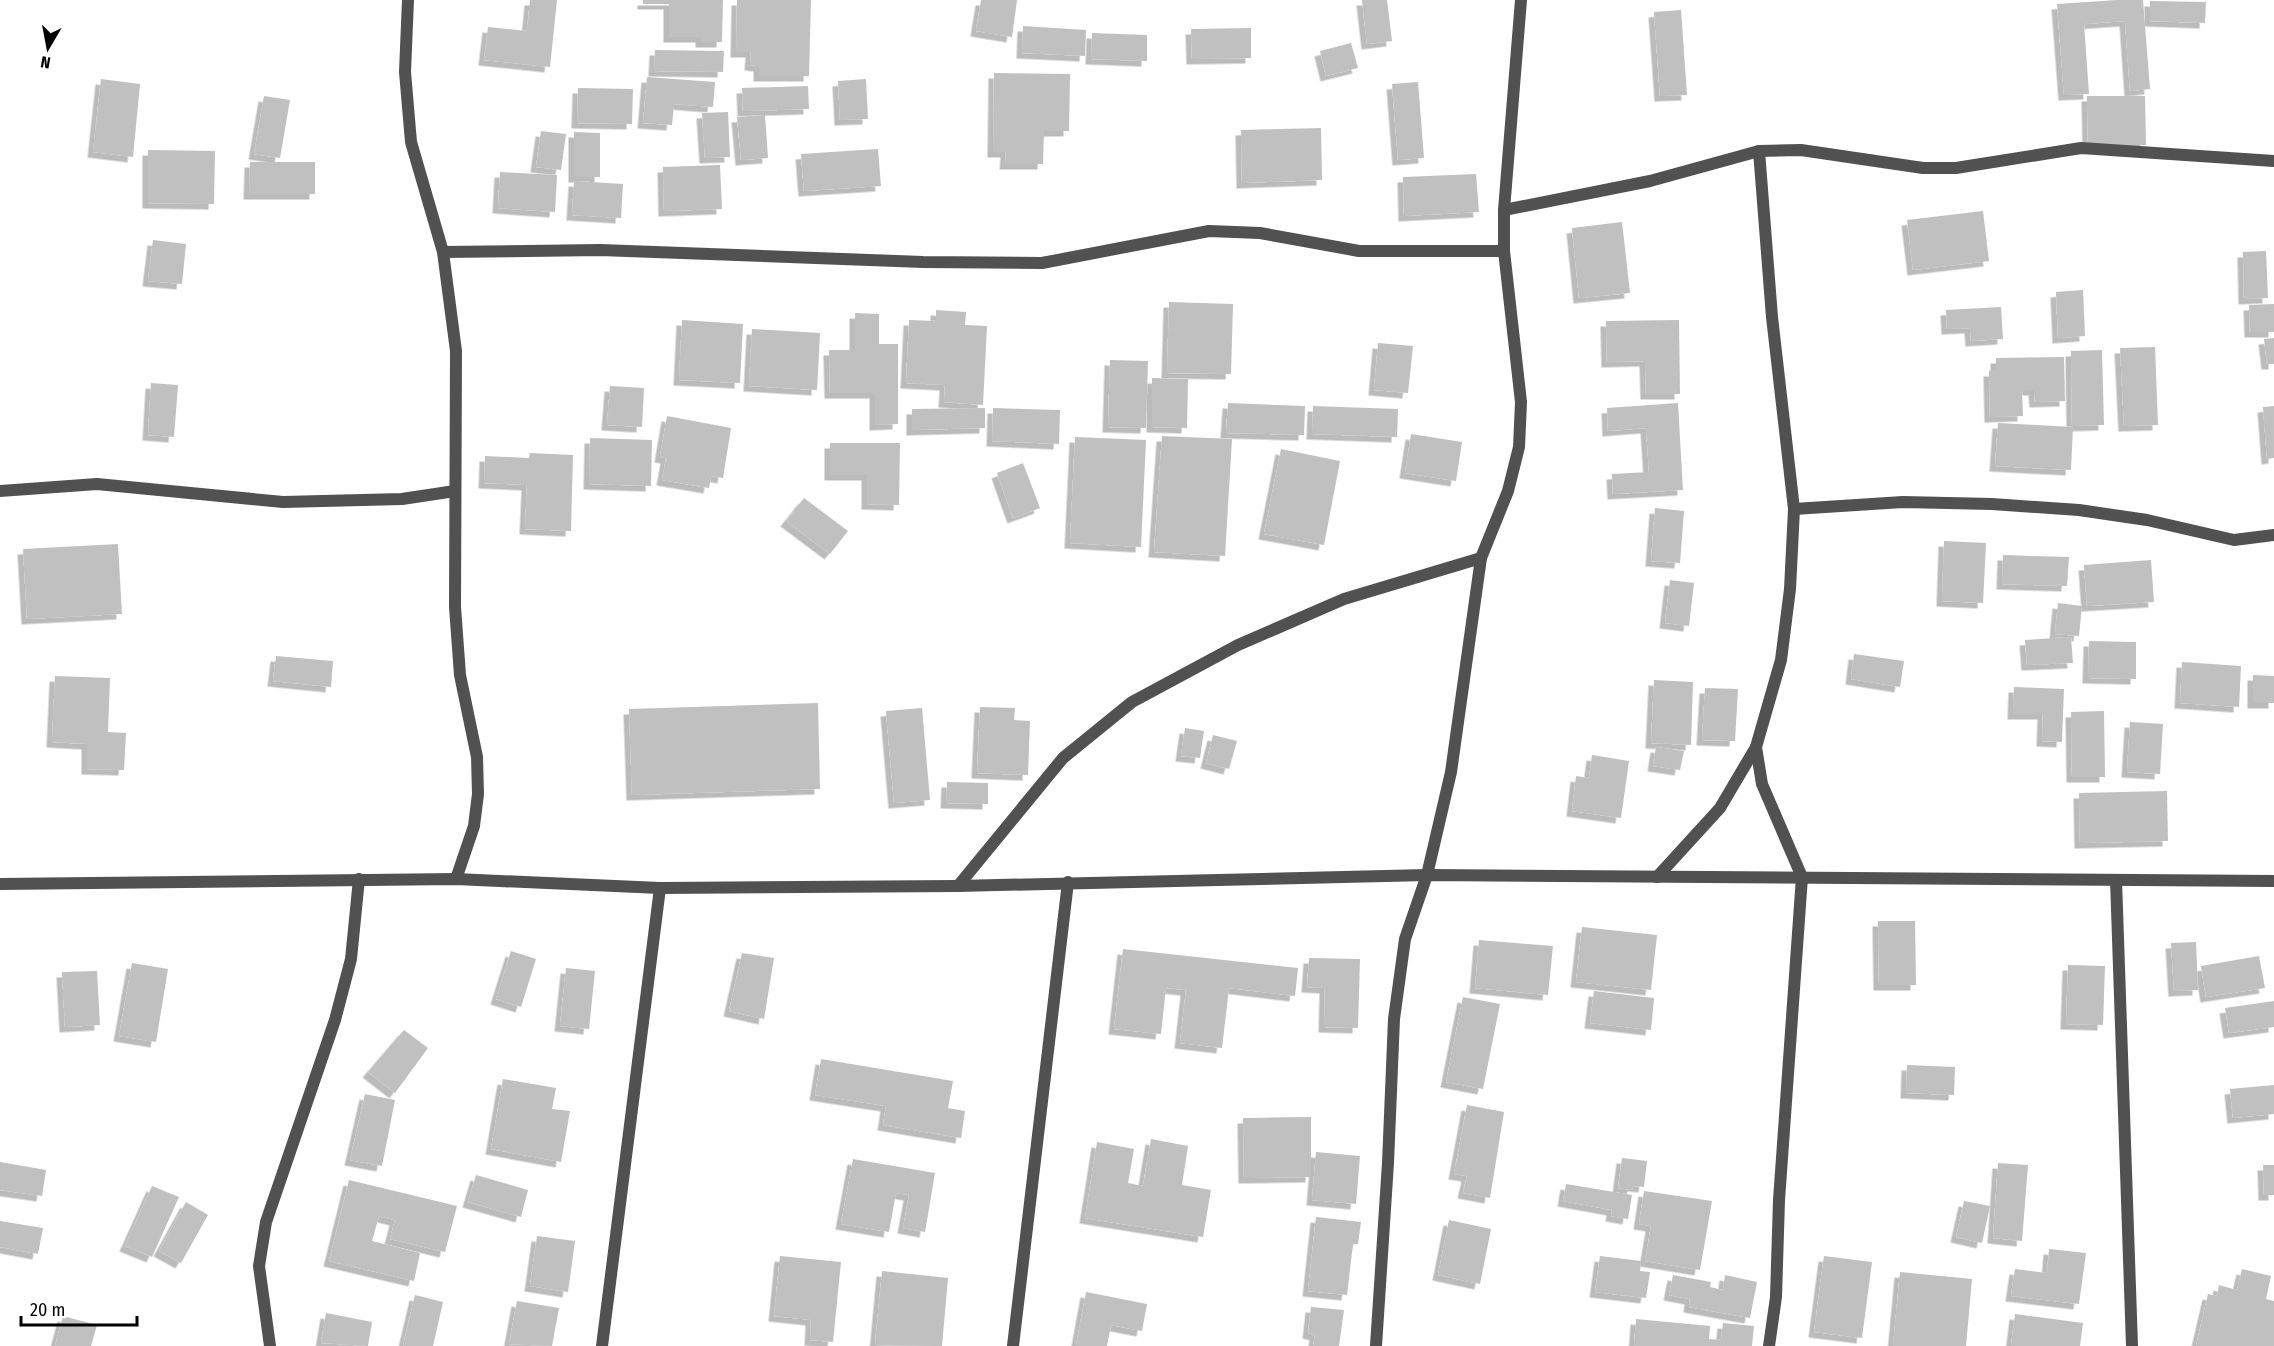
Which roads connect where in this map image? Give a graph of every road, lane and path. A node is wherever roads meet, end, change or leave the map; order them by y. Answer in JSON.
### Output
{"nodes":[{"id":1,"x":408,"y":0,"type":"edge"},
{"id":2,"x":1521,"y":0,"type":"edge"},
{"id":3,"x":1759,"y":151,"type":"junction"},
{"id":4,"x":2274,"y":161,"type":"edge"},
{"id":5,"x":1504,"y":210,"type":"junction"},
{"id":6,"x":1504,"y":251,"type":"junction"},
{"id":7,"x":443,"y":252,"type":"junction"},
{"id":8,"x":0,"y":491,"type":"edge"},
{"id":9,"x":455,"y":491,"type":"junction"},
{"id":10,"x":1794,"y":509,"type":"junction"},
{"id":11,"x":2274,"y":535,"type":"edge"},
{"id":12,"x":1481,"y":558,"type":"junction"},
{"id":13,"x":1756,"y":747,"type":"junction"},
{"id":14,"x":1427,"y":875,"type":"junction"},
{"id":15,"x":1657,"y":876,"type":"junction"},
{"id":16,"x":1802,"y":877,"type":"junction"},
{"id":17,"x":360,"y":879,"type":"junction"},
{"id":18,"x":456,"y":879,"type":"junction"},
{"id":19,"x":2116,"y":880,"type":"junction"},
{"id":20,"x":2274,"y":881,"type":"edge"},
{"id":21,"x":1068,"y":882,"type":"junction"},
{"id":22,"x":0,"y":884,"type":"edge"},
{"id":23,"x":958,"y":886,"type":"junction"},
{"id":24,"x":660,"y":888,"type":"junction"},
{"id":25,"x":270,"y":1346,"type":"edge"},
{"id":26,"x":602,"y":1346,"type":"edge"},
{"id":27,"x":1013,"y":1346,"type":"edge"},
{"id":28,"x":1377,"y":1346,"type":"edge"},
{"id":29,"x":1769,"y":1346,"type":"edge"},
{"id":30,"x":2132,"y":1346,"type":"edge"}],
"edges":[{"from":1,"to":7,"type":"street"},
{"from":2,"to":5,"type":"street"},
{"from":3,"to":4,"type":"street"},
{"from":3,"to":5,"type":"street"},
{"from":3,"to":10,"type":"street"},
{"from":5,"to":6,"type":"street"},
{"from":6,"to":7,"type":"street"},
{"from":6,"to":12,"type":"street"},
{"from":7,"to":9,"type":"street"},
{"from":8,"to":9,"type":"street"},
{"from":9,"to":18,"type":"street"},
{"from":10,"to":11,"type":"street"},
{"from":10,"to":13,"type":"street"},
{"from":12,"to":14,"type":"street"},
{"from":12,"to":23,"type":"street"},
{"from":13,"to":15,"type":"street"},
{"from":13,"to":16,"type":"street"},
{"from":14,"to":15,"type":"street"},
{"from":14,"to":21,"type":"street"},
{"from":14,"to":28,"type":"street"},
{"from":15,"to":16,"type":"street"},
{"from":16,"to":19,"type":"street"},
{"from":16,"to":29,"type":"street"},
{"from":17,"to":18,"type":"street"},
{"from":17,"to":22,"type":"street"},
{"from":17,"to":25,"type":"street"},
{"from":18,"to":24,"type":"street"},
{"from":19,"to":20,"type":"street"},
{"from":19,"to":30,"type":"street"},
{"from":21,"to":23,"type":"street"},
{"from":21,"to":27,"type":"street"},
{"from":23,"to":24,"type":"street"},
{"from":24,"to":26,"type":"street"}]}
